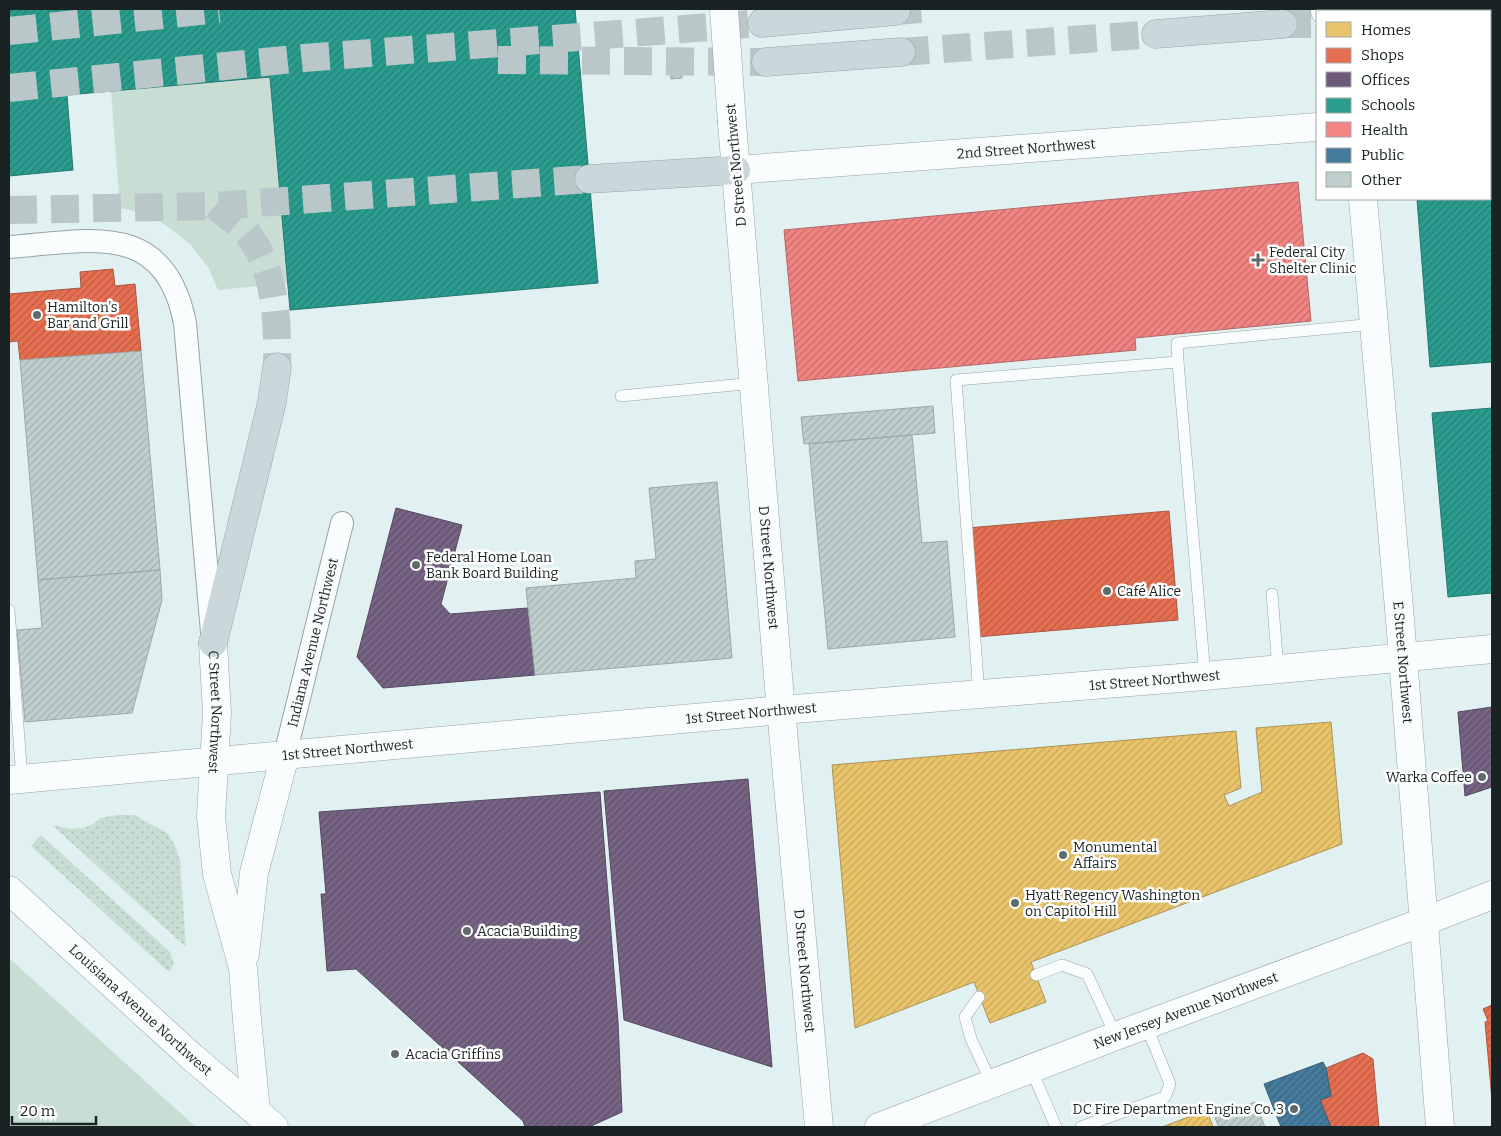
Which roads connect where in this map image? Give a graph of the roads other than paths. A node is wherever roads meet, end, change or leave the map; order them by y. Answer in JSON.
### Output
{"nodes":[{"id":1,"x":724,"y":9,"type":"edge"},
{"id":2,"x":896,"y":11,"type":"dead end"},
{"id":3,"x":762,"y":23,"type":"tunnel mouth"},
{"id":4,"x":1283,"y":24,"type":"tunnel mouth"},
{"id":5,"x":1156,"y":34,"type":"tunnel mouth"},
{"id":6,"x":900,"y":52,"type":"tunnel mouth"},
{"id":7,"x":766,"y":62,"type":"tunnel mouth"},
{"id":8,"x":1316,"y":127,"type":"edge"},
{"id":9,"x":736,"y":170,"type":"junction"},
{"id":10,"x":589,"y":179,"type":"tunnel mouth"},
{"id":11,"x":1363,"y":200,"type":"edge"},
{"id":12,"x":9,"y":247,"type":"edge"},
{"id":13,"x":1374,"y":324,"type":"junction"},
{"id":14,"x":1178,"y":362,"type":"junction"},
{"id":15,"x":277,"y":367,"type":"tunnel mouth"},
{"id":16,"x":754,"y":383,"type":"junction"},
{"id":17,"x":621,"y":396,"type":"dead end"},
{"id":18,"x":342,"y":522,"type":"dead end"},
{"id":19,"x":1272,"y":594,"type":"dead end"},
{"id":20,"x":9,"y":610,"type":"edge"},
{"id":21,"x":213,"y":643,"type":"junction"},
{"id":22,"x":1492,"y":649,"type":"edge"},
{"id":23,"x":1403,"y":658,"type":"junction"},
{"id":24,"x":1278,"y":669,"type":"junction"},
{"id":25,"x":1205,"y":676,"type":"junction"},
{"id":26,"x":979,"y":695,"type":"junction"},
{"id":27,"x":782,"y":710,"type":"junction"},
{"id":28,"x":285,"y":755,"type":"junction"},
{"id":29,"x":214,"y":762,"type":"junction"},
{"id":30,"x":15,"y":779,"type":"edge"},
{"id":31,"x":9,"y":890,"type":"edge"},
{"id":32,"x":1492,"y":895,"type":"edge"},
{"id":33,"x":1423,"y":922,"type":"junction"},
{"id":34,"x":244,"y":968,"type":"junction"},
{"id":35,"x":1036,"y":975,"type":"dead end"},
{"id":36,"x":980,"y":997,"type":"dead end"},
{"id":37,"x":1146,"y":1025,"type":"junction"},
{"id":38,"x":1116,"y":1036,"type":"junction"},
{"id":39,"x":1031,"y":1069,"type":"junction"},
{"id":40,"x":992,"y":1084,"type":"junction"},
{"id":41,"x":263,"y":1122,"type":"edge"},
{"id":42,"x":819,"y":1127,"type":"edge"},
{"id":43,"x":879,"y":1127,"type":"edge"},
{"id":44,"x":1056,"y":1127,"type":"edge"},
{"id":45,"x":1080,"y":1127,"type":"edge"},
{"id":46,"x":1440,"y":1127,"type":"edge"}],
"edges":[{"from":1,"to":9,"type":"street","name":"D Street Northwest","bridge":true},
{"from":2,"to":3,"type":"highway"},
{"from":4,"to":5,"type":"highway"},
{"from":6,"to":7,"type":"highway"},
{"from":8,"to":9,"type":"street","name":"2nd Street Northwest"},
{"from":9,"to":10,"type":"highway"},
{"from":9,"to":16,"type":"street","name":"D Street Northwest"},
{"from":11,"to":13,"type":"street","name":"E Street Northwest"},
{"from":12,"to":21,"type":"street","name":"C Street Northwest"},
{"from":13,"to":14,"type":"lane"},
{"from":13,"to":23,"type":"street","name":"E Street Northwest"},
{"from":14,"to":25,"type":"lane"},
{"from":14,"to":26,"type":"lane"},
{"from":15,"to":21,"type":"highway"},
{"from":16,"to":17,"type":"lane"},
{"from":16,"to":27,"type":"street","name":"D Street Northwest"},
{"from":18,"to":28,"type":"street","name":"Indiana Avenue Northwest"},
{"from":19,"to":24,"type":"lane"},
{"from":20,"to":30,"type":"lane"},
{"from":21,"to":29,"type":"street","name":"C Street Northwest"},
{"from":22,"to":23,"type":"street","name":"1st Street Northwest"},
{"from":23,"to":24,"type":"street","name":"1st Street Northwest"},
{"from":23,"to":33,"type":"street","name":"E Street Northwest"},
{"from":24,"to":25,"type":"street","name":"1st Street Northwest"},
{"from":25,"to":26,"type":"street","name":"1st Street Northwest"},
{"from":26,"to":27,"type":"street","name":"1st Street Northwest"},
{"from":27,"to":28,"type":"street","name":"1st Street Northwest"},
{"from":27,"to":42,"type":"street","name":"D Street Northwest"},
{"from":28,"to":29,"type":"street","name":"1st Street Northwest"},
{"from":28,"to":34,"type":"street","name":"Indiana Avenue Northwest"},
{"from":29,"to":30,"type":"street","name":"1st Street Northwest"},
{"from":29,"to":34,"type":"street","name":"C Street Northwest"},
{"from":31,"to":41,"type":"street","name":"Louisiana Avenue Northwest"},
{"from":32,"to":33,"type":"street","name":"New Jersey Avenue Northwest"},
{"from":33,"to":37,"type":"street","name":"New Jersey Avenue Northwest"},
{"from":33,"to":46,"type":"street","name":"E Street Northwest"},
{"from":34,"to":41,"type":"street","name":"C Street Northwest"},
{"from":35,"to":38,"type":"lane"},
{"from":36,"to":40,"type":"lane"},
{"from":37,"to":38,"type":"street","name":"New Jersey Avenue Northwest"},
{"from":37,"to":45,"type":"lane"},
{"from":38,"to":39,"type":"street","name":"New Jersey Avenue Northwest"},
{"from":39,"to":40,"type":"street","name":"New Jersey Avenue Northwest"},
{"from":39,"to":44,"type":"lane"},
{"from":40,"to":43,"type":"street","name":"New Jersey Avenue Northwest"}]}
